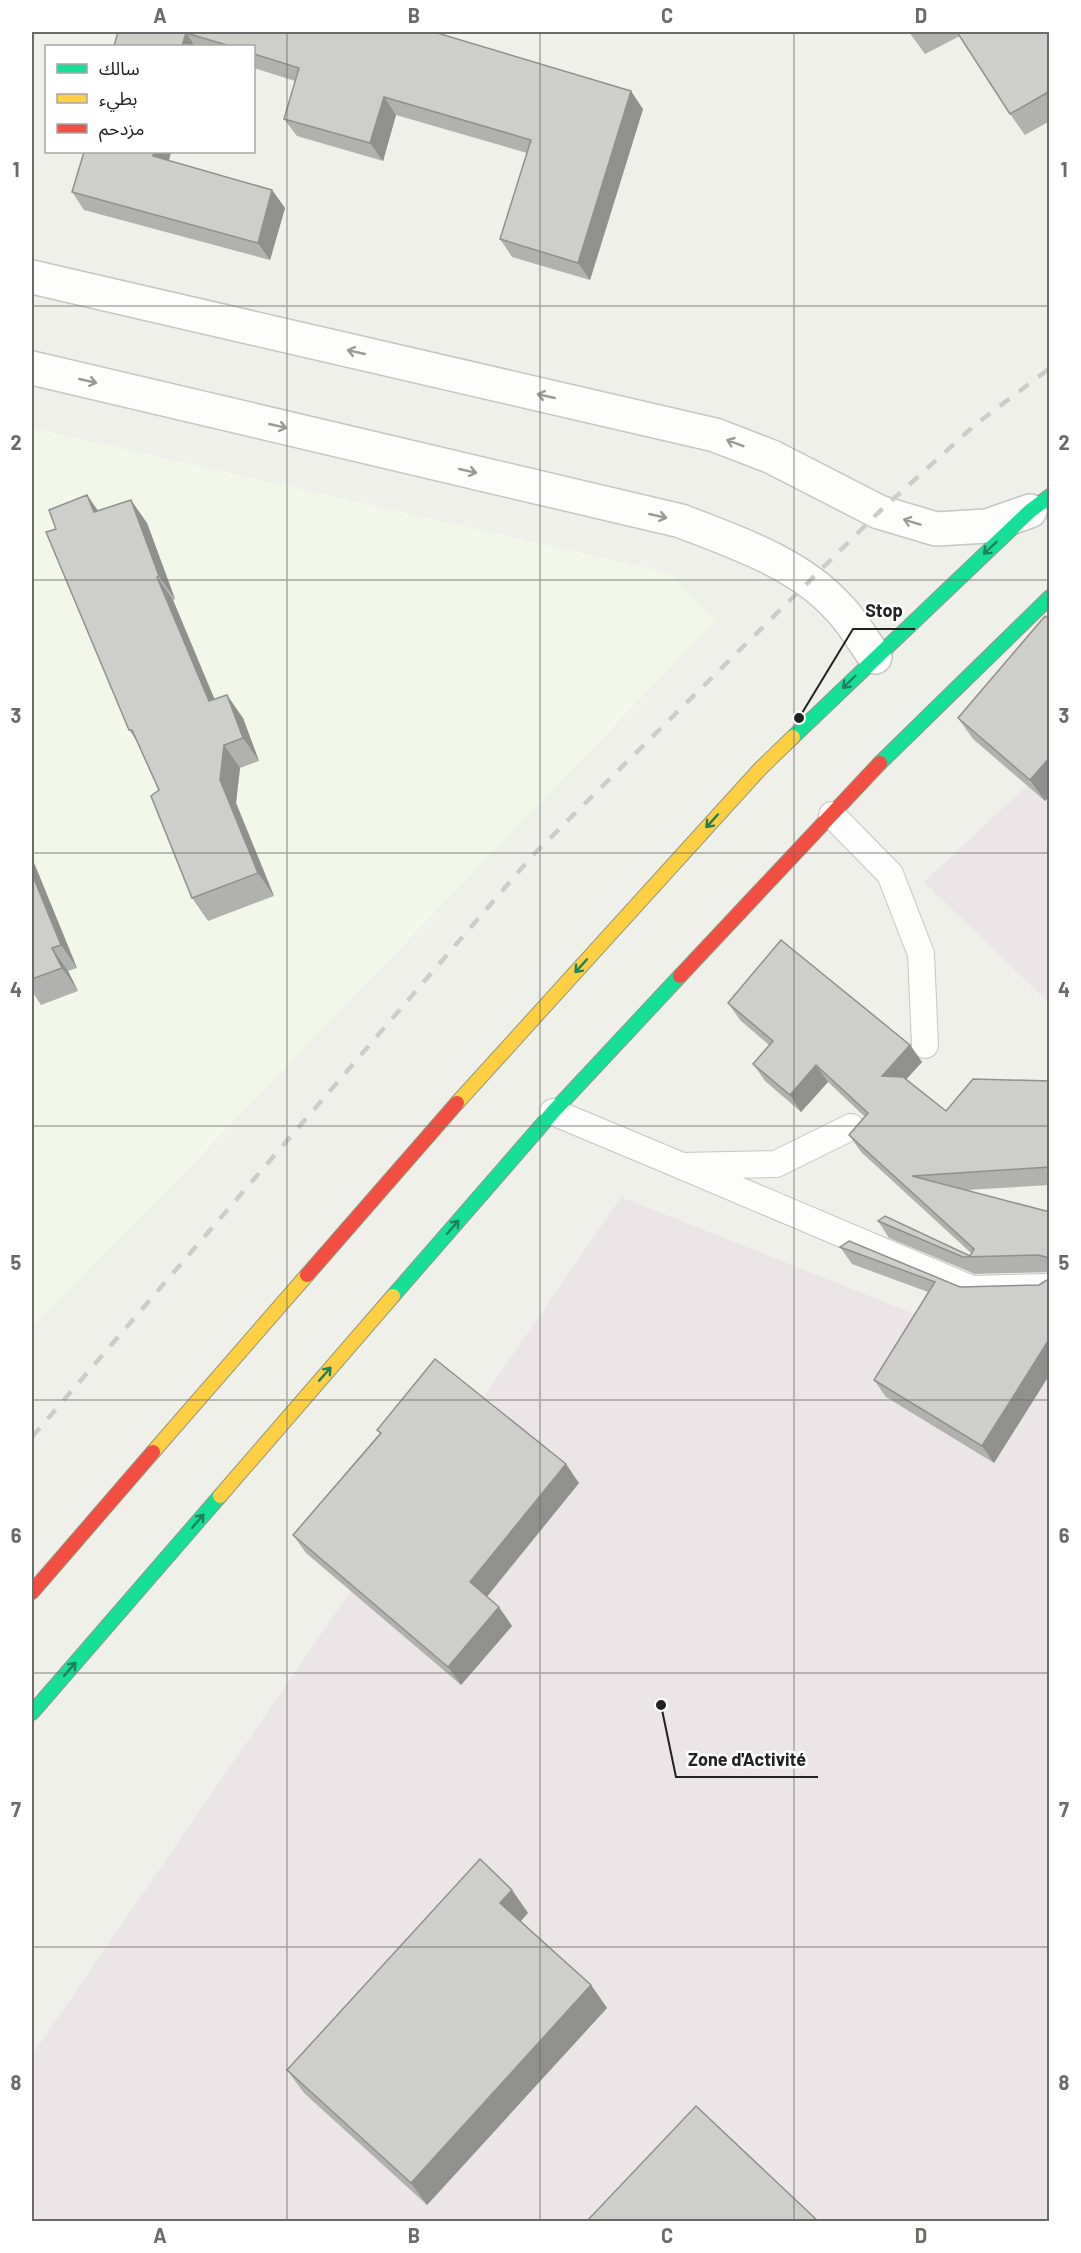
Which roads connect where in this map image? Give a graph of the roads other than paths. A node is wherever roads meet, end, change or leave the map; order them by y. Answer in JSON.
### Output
{"nodes":[{"id":1,"x":32,"y":277,"type":"edge"},
{"id":2,"x":32,"y":368,"type":"edge"},
{"id":3,"x":1040,"y":503,"type":"edge"},
{"id":4,"x":1050,"y":597,"type":"edge"},
{"id":5,"x":875,"y":657,"type":"junction"},
{"id":6,"x":832,"y":815,"type":"junction"},
{"id":7,"x":925,"y":1045,"type":"dead end"},
{"id":8,"x":553,"y":1112,"type":"junction"},
{"id":9,"x":851,"y":1127,"type":"edge"},
{"id":10,"x":682,"y":1166,"type":"junction"},
{"id":11,"x":1050,"y":1287,"type":"edge"},
{"id":12,"x":32,"y":1592,"type":"edge"},
{"id":13,"x":32,"y":1713,"type":"edge"}],
"edges":[{"from":3,"to":1,"type":"street","one_way":true},
{"from":2,"to":5,"type":"street","one_way":true},
{"from":3,"to":5,"type":"main road","one_way":true},
{"from":4,"to":6,"type":"main road"},
{"from":5,"to":12,"type":"main road","one_way":true},
{"from":6,"to":7,"type":"lane"},
{"from":6,"to":8,"type":"main road"},
{"from":8,"to":10,"type":"lane"},
{"from":13,"to":8,"type":"main road","one_way":true},
{"from":9,"to":10,"type":"lane"},
{"from":10,"to":11,"type":"lane"}]}
